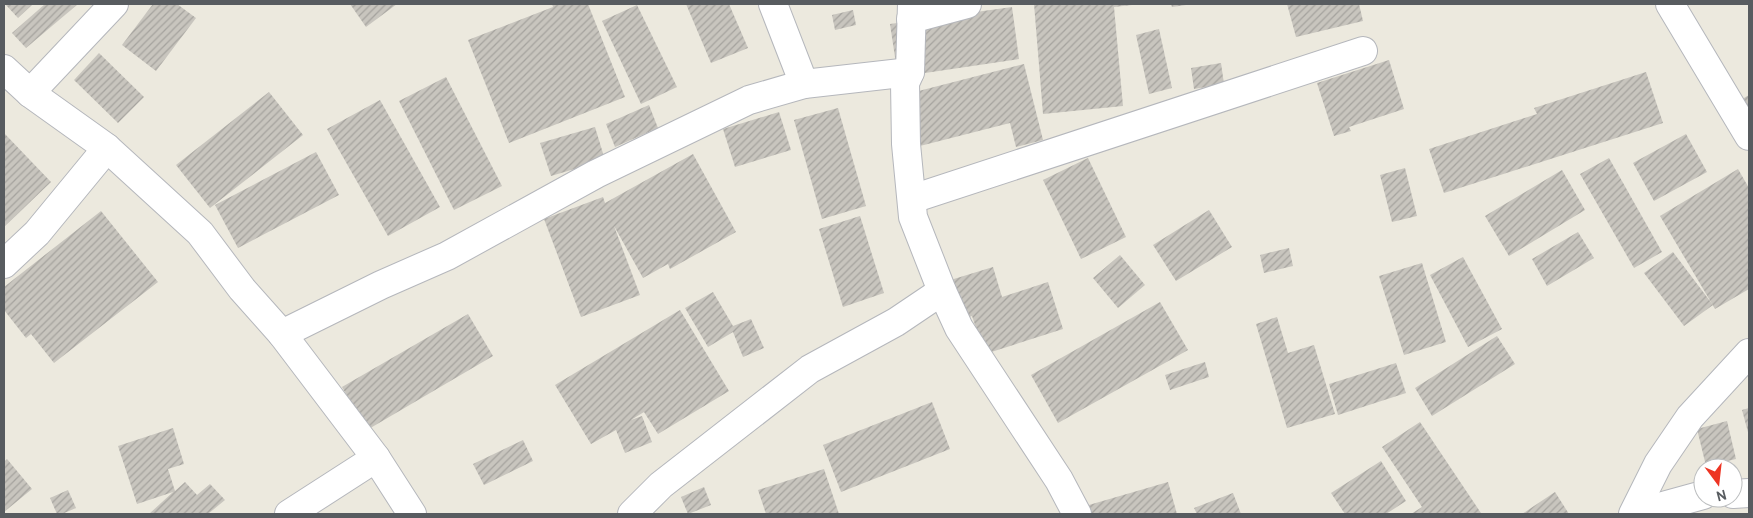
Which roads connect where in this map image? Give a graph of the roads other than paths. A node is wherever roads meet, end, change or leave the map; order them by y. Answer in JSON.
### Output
{"nodes":[{"id":1,"x":114,"y":4,"type":"edge"},
{"id":2,"x":773,"y":4,"type":"edge"},
{"id":3,"x":967,"y":4,"type":"edge"},
{"id":4,"x":1670,"y":4,"type":"edge"},
{"id":5,"x":912,"y":12,"type":"edge"},
{"id":6,"x":1363,"y":51,"type":"dead end"},
{"id":7,"x":4,"y":69,"type":"edge"},
{"id":8,"x":910,"y":72,"type":"junction"},
{"id":9,"x":804,"y":84,"type":"junction"},
{"id":10,"x":30,"y":93,"type":"junction"},
{"id":11,"x":1749,"y":136,"type":"edge"},
{"id":12,"x":107,"y":148,"type":"junction"},
{"id":13,"x":912,"y":198,"type":"junction"},
{"id":14,"x":4,"y":264,"type":"edge"},
{"id":15,"x":942,"y":291,"type":"junction"},
{"id":16,"x":282,"y":334,"type":"junction"},
{"id":17,"x":1749,"y":353,"type":"edge"},
{"id":18,"x":376,"y":458,"type":"junction"},
{"id":19,"x":1693,"y":498,"type":"edge"},
{"id":20,"x":289,"y":514,"type":"edge"},
{"id":21,"x":412,"y":514,"type":"edge"},
{"id":22,"x":632,"y":514,"type":"edge"},
{"id":23,"x":1077,"y":514,"type":"edge"},
{"id":24,"x":1634,"y":514,"type":"edge"}],
"edges":[{"from":1,"to":10,"type":"street"},
{"from":2,"to":9,"type":"street"},
{"from":3,"to":5,"type":"street"},
{"from":4,"to":11,"type":"street"},
{"from":5,"to":8,"type":"street"},
{"from":6,"to":13,"type":"street"},
{"from":7,"to":10,"type":"street"},
{"from":8,"to":9,"type":"street"},
{"from":8,"to":13,"type":"street"},
{"from":9,"to":16,"type":"street"},
{"from":10,"to":12,"type":"street"},
{"from":12,"to":14,"type":"street"},
{"from":12,"to":16,"type":"street"},
{"from":13,"to":15,"type":"street"},
{"from":15,"to":22,"type":"street"},
{"from":15,"to":23,"type":"street"},
{"from":16,"to":18,"type":"street"},
{"from":17,"to":24,"type":"street"},
{"from":18,"to":20,"type":"street"},
{"from":18,"to":21,"type":"street"},
{"from":19,"to":24,"type":"street"}]}
